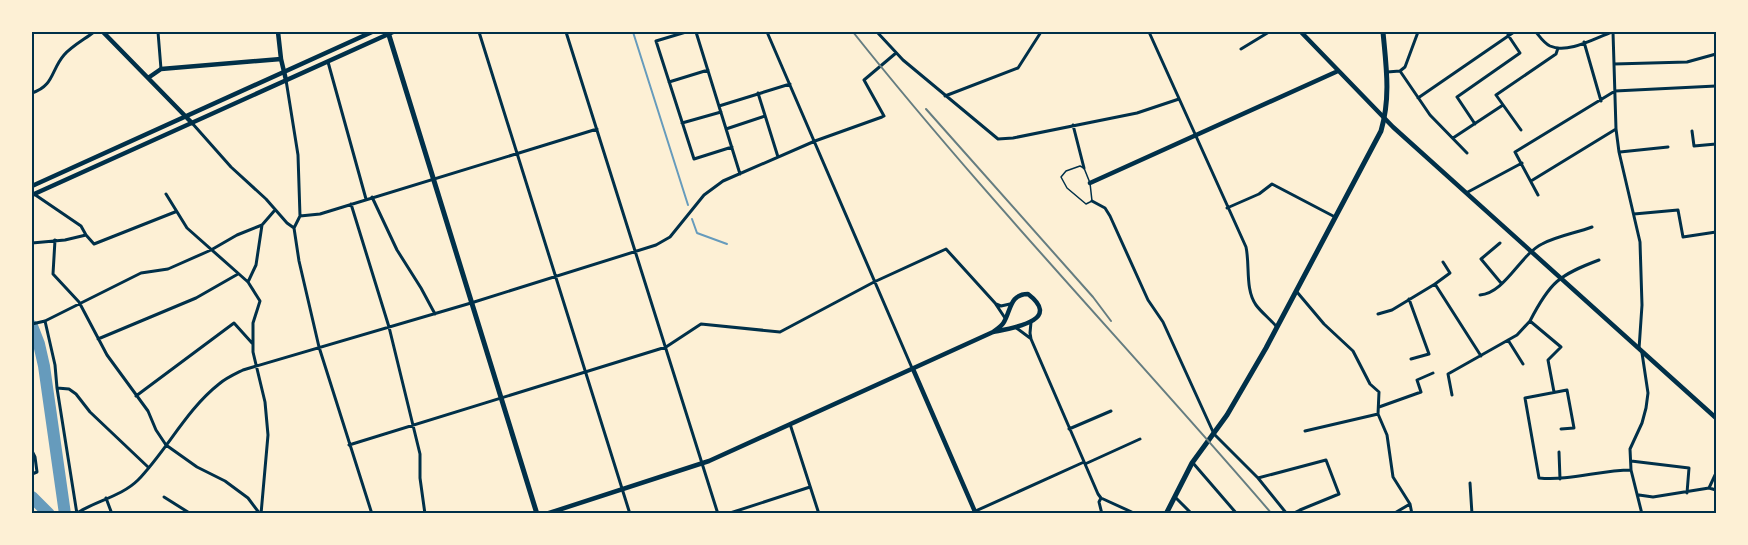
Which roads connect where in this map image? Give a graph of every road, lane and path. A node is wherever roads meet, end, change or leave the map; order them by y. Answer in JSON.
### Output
{"nodes":[{"id":1,"x":94,"y":32,"type":"edge"},
{"id":2,"x":103,"y":32,"type":"edge"},
{"id":3,"x":158,"y":32,"type":"edge"},
{"id":4,"x":278,"y":32,"type":"edge"},
{"id":5,"x":372,"y":32,"type":"edge"},
{"id":6,"x":390,"y":32,"type":"edge"},
{"id":7,"x":479,"y":32,"type":"edge"},
{"id":8,"x":566,"y":32,"type":"edge"},
{"id":9,"x":686,"y":32,"type":"edge"},
{"id":10,"x":696,"y":32,"type":"edge"},
{"id":11,"x":767,"y":32,"type":"edge"},
{"id":12,"x":877,"y":32,"type":"edge"},
{"id":13,"x":1041,"y":32,"type":"edge"},
{"id":14,"x":1149,"y":32,"type":"edge"},
{"id":15,"x":1269,"y":32,"type":"edge"},
{"id":16,"x":1301,"y":32,"type":"edge"},
{"id":17,"x":1383,"y":32,"type":"edge"},
{"id":18,"x":1418,"y":32,"type":"edge"},
{"id":19,"x":1514,"y":32,"type":"edge"},
{"id":20,"x":1536,"y":32,"type":"edge"},
{"id":21,"x":1613,"y":32,"type":"edge"},
{"id":22,"x":1508,"y":35,"type":"junction"},
{"id":23,"x":1584,"y":42,"type":"junction"},
{"id":24,"x":1558,"y":48,"type":"junction"},
{"id":25,"x":1241,"y":49,"type":"dead end"},
{"id":26,"x":896,"y":53,"type":"junction"},
{"id":27,"x":1716,"y":54,"type":"edge"},
{"id":28,"x":281,"y":59,"type":"junction"},
{"id":29,"x":328,"y":61,"type":"junction"},
{"id":30,"x":1614,"y":64,"type":"junction"},
{"id":31,"x":161,"y":69,"type":"junction"},
{"id":32,"x":708,"y":70,"type":"junction"},
{"id":33,"x":1338,"y":71,"type":"junction"},
{"id":34,"x":1400,"y":71,"type":"junction"},
{"id":35,"x":285,"y":72,"type":"junction"},
{"id":36,"x":1387,"y":72,"type":"junction"},
{"id":37,"x":148,"y":78,"type":"junction"},
{"id":38,"x":286,"y":80,"type":"junction"},
{"id":39,"x":669,"y":82,"type":"junction"},
{"id":40,"x":790,"y":84,"type":"junction"},
{"id":41,"x":1716,"y":86,"type":"edge"},
{"id":42,"x":1615,"y":91,"type":"junction"},
{"id":43,"x":32,"y":93,"type":"edge"},
{"id":44,"x":758,"y":93,"type":"junction"},
{"id":45,"x":945,"y":96,"type":"junction"},
{"id":46,"x":1418,"y":98,"type":"junction"},
{"id":47,"x":1179,"y":99,"type":"junction"},
{"id":48,"x":1601,"y":101,"type":"junction"},
{"id":49,"x":1503,"y":105,"type":"junction"},
{"id":50,"x":719,"y":106,"type":"junction"},
{"id":51,"x":721,"y":112,"type":"junction"},
{"id":52,"x":765,"y":116,"type":"junction"},
{"id":53,"x":186,"y":117,"type":"junction"},
{"id":54,"x":1384,"y":118,"type":"junction"},
{"id":55,"x":192,"y":123,"type":"junction"},
{"id":56,"x":682,"y":123,"type":"junction"},
{"id":57,"x":1475,"y":124,"type":"junction"},
{"id":58,"x":1073,"y":125,"type":"junction"},
{"id":59,"x":993,"y":126,"type":"dead end"},
{"id":60,"x":598,"y":129,"type":"junction"},
{"id":61,"x":726,"y":129,"type":"junction"},
{"id":62,"x":1616,"y":129,"type":"junction"},
{"id":63,"x":1521,"y":130,"type":"dead end"},
{"id":64,"x":987,"y":131,"type":"junction"},
{"id":65,"x":1692,"y":131,"type":"dead end"},
{"id":66,"x":1195,"y":136,"type":"junction"},
{"id":67,"x":1453,"y":138,"type":"junction"},
{"id":68,"x":815,"y":141,"type":"junction"},
{"id":69,"x":1716,"y":144,"type":"edge"},
{"id":70,"x":732,"y":147,"type":"junction"},
{"id":71,"x":1668,"y":147,"type":"dead end"},
{"id":72,"x":1619,"y":152,"type":"junction"},
{"id":73,"x":517,"y":153,"type":"junction"},
{"id":74,"x":1467,"y":153,"type":"dead end"},
{"id":75,"x":778,"y":157,"type":"junction"},
{"id":76,"x":1522,"y":163,"type":"junction"},
{"id":77,"x":1083,"y":168,"type":"junction"},
{"id":78,"x":740,"y":174,"type":"junction"},
{"id":79,"x":432,"y":179,"type":"junction"},
{"id":80,"x":1531,"y":182,"type":"junction"},
{"id":81,"x":1090,"y":183,"type":"junction"},
{"id":82,"x":32,"y":186,"type":"edge"},
{"id":83,"x":1466,"y":193,"type":"junction"},
{"id":84,"x":166,"y":194,"type":"dead end"},
{"id":85,"x":32,"y":195,"type":"edge"},
{"id":86,"x":1538,"y":195,"type":"dead end"},
{"id":87,"x":372,"y":197,"type":"junction"},
{"id":88,"x":366,"y":199,"type":"junction"},
{"id":89,"x":1092,"y":201,"type":"junction"},
{"id":90,"x":351,"y":204,"type":"junction"},
{"id":91,"x":1227,"y":208,"type":"junction"},
{"id":92,"x":275,"y":210,"type":"junction"},
{"id":93,"x":176,"y":212,"type":"junction"},
{"id":94,"x":1634,"y":214,"type":"junction"},
{"id":95,"x":300,"y":216,"type":"junction"},
{"id":96,"x":1335,"y":217,"type":"junction"},
{"id":97,"x":262,"y":225,"type":"junction"},
{"id":98,"x":1592,"y":227,"type":"dead end"},
{"id":99,"x":294,"y":228,"type":"junction"},
{"id":100,"x":1716,"y":232,"type":"edge"},
{"id":101,"x":86,"y":235,"type":"junction"},
{"id":102,"x":55,"y":240,"type":"junction"},
{"id":103,"x":32,"y":243,"type":"edge"},
{"id":104,"x":1500,"y":243,"type":"dead end"},
{"id":105,"x":212,"y":250,"type":"junction"},
{"id":106,"x":636,"y":252,"type":"junction"},
{"id":107,"x":1532,"y":252,"type":"junction"},
{"id":108,"x":1599,"y":260,"type":"dead end"},
{"id":109,"x":1443,"y":262,"type":"dead end"},
{"id":110,"x":238,"y":274,"type":"junction"},
{"id":111,"x":556,"y":277,"type":"junction"},
{"id":112,"x":1560,"y":277,"type":"junction"},
{"id":113,"x":248,"y":282,"type":"junction"},
{"id":114,"x":874,"y":282,"type":"junction"},
{"id":115,"x":1501,"y":283,"type":"junction"},
{"id":116,"x":1435,"y":284,"type":"junction"},
{"id":117,"x":1296,"y":291,"type":"junction"},
{"id":118,"x":1480,"y":295,"type":"dead end"},
{"id":119,"x":1409,"y":299,"type":"junction"},
{"id":120,"x":79,"y":302,"type":"junction"},
{"id":121,"x":471,"y":303,"type":"junction"},
{"id":122,"x":995,"y":303,"type":"junction"},
{"id":123,"x":1010,"y":304,"type":"junction"},
{"id":124,"x":435,"y":314,"type":"junction"},
{"id":125,"x":1378,"y":315,"type":"dead end"},
{"id":126,"x":1006,"y":319,"type":"junction"},
{"id":127,"x":43,"y":321,"type":"junction"},
{"id":128,"x":1530,"y":321,"type":"junction"},
{"id":129,"x":1031,"y":322,"type":"junction"},
{"id":130,"x":32,"y":324,"type":"edge"},
{"id":131,"x":389,"y":327,"type":"junction"},
{"id":132,"x":1015,"y":327,"type":"junction"},
{"id":133,"x":1277,"y":327,"type":"junction"},
{"id":134,"x":993,"y":332,"type":"junction"},
{"id":135,"x":99,"y":339,"type":"junction"},
{"id":136,"x":1031,"y":339,"type":"junction"},
{"id":137,"x":1508,"y":340,"type":"junction"},
{"id":138,"x":252,"y":343,"type":"junction"},
{"id":139,"x":319,"y":347,"type":"junction"},
{"id":140,"x":666,"y":347,"type":"junction"},
{"id":141,"x":1640,"y":350,"type":"junction"},
{"id":142,"x":1480,"y":356,"type":"junction"},
{"id":143,"x":1411,"y":359,"type":"dead end"},
{"id":144,"x":1523,"y":364,"type":"dead end"},
{"id":145,"x":256,"y":365,"type":"junction"},
{"id":146,"x":913,"y":369,"type":"junction"},
{"id":147,"x":585,"y":372,"type":"junction"},
{"id":148,"x":1432,"y":373,"type":"dead end"},
{"id":149,"x":57,"y":388,"type":"junction"},
{"id":150,"x":1554,"y":392,"type":"junction"},
{"id":151,"x":1452,"y":395,"type":"dead end"},
{"id":152,"x":136,"y":396,"type":"junction"},
{"id":153,"x":500,"y":398,"type":"junction"},
{"id":154,"x":1380,"y":407,"type":"junction"},
{"id":155,"x":1111,"y":411,"type":"dead end"},
{"id":156,"x":1378,"y":414,"type":"junction"},
{"id":157,"x":1716,"y":418,"type":"edge"},
{"id":158,"x":790,"y":424,"type":"junction"},
{"id":159,"x":413,"y":425,"type":"junction"},
{"id":160,"x":1069,"y":429,"type":"junction"},
{"id":161,"x":1562,"y":429,"type":"dead end"},
{"id":162,"x":1305,"y":431,"type":"dead end"},
{"id":163,"x":1214,"y":434,"type":"junction"},
{"id":164,"x":1140,"y":439,"type":"dead end"},
{"id":165,"x":166,"y":445,"type":"junction"},
{"id":166,"x":349,"y":445,"type":"junction"},
{"id":167,"x":32,"y":451,"type":"edge"},
{"id":168,"x":1559,"y":452,"type":"dead end"},
{"id":169,"x":1631,"y":460,"type":"junction"},
{"id":170,"x":1192,"y":462,"type":"junction"},
{"id":171,"x":1084,"y":463,"type":"junction"},
{"id":172,"x":702,"y":464,"type":"junction"},
{"id":173,"x":148,"y":467,"type":"junction"},
{"id":174,"x":1631,"y":470,"type":"junction"},
{"id":175,"x":1716,"y":473,"type":"edge"},
{"id":176,"x":32,"y":474,"type":"edge"},
{"id":177,"x":1258,"y":478,"type":"junction"},
{"id":178,"x":1560,"y":478,"type":"junction"},
{"id":179,"x":1470,"y":483,"type":"dead end"},
{"id":180,"x":810,"y":487,"type":"junction"},
{"id":181,"x":1709,"y":488,"type":"junction"},
{"id":182,"x":622,"y":489,"type":"junction"},
{"id":183,"x":1716,"y":490,"type":"edge"},
{"id":184,"x":1687,"y":493,"type":"junction"},
{"id":185,"x":1639,"y":495,"type":"junction"},
{"id":186,"x":1174,"y":496,"type":"junction"},
{"id":187,"x":164,"y":497,"type":"dead end"},
{"id":188,"x":106,"y":498,"type":"junction"},
{"id":189,"x":1101,"y":498,"type":"junction"},
{"id":190,"x":1410,"y":504,"type":"junction"},
{"id":191,"x":260,"y":512,"type":"edge"},
{"id":192,"x":1301,"y":512,"type":"edge"},
{"id":193,"x":77,"y":513,"type":"edge"},
{"id":194,"x":112,"y":513,"type":"edge"},
{"id":195,"x":191,"y":513,"type":"edge"},
{"id":196,"x":253,"y":513,"type":"edge"},
{"id":197,"x":372,"y":513,"type":"edge"},
{"id":198,"x":425,"y":513,"type":"edge"},
{"id":199,"x":537,"y":513,"type":"edge"},
{"id":200,"x":546,"y":513,"type":"edge"},
{"id":201,"x":630,"y":513,"type":"edge"},
{"id":202,"x":718,"y":513,"type":"edge"},
{"id":203,"x":727,"y":513,"type":"edge"},
{"id":204,"x":819,"y":513,"type":"edge"},
{"id":205,"x":974,"y":513,"type":"edge"},
{"id":206,"x":1102,"y":513,"type":"edge"},
{"id":207,"x":1136,"y":513,"type":"edge"},
{"id":208,"x":1166,"y":513,"type":"edge"},
{"id":209,"x":1192,"y":513,"type":"edge"},
{"id":210,"x":1237,"y":513,"type":"edge"},
{"id":211,"x":1287,"y":513,"type":"edge"},
{"id":212,"x":1292,"y":513,"type":"edge"},
{"id":213,"x":1393,"y":513,"type":"edge"},
{"id":214,"x":1412,"y":513,"type":"edge"},
{"id":215,"x":1472,"y":513,"type":"edge"},
{"id":216,"x":1642,"y":513,"type":"edge"}],
"edges":[{"from":1,"to":43,"type":"street"},
{"from":2,"to":37,"type":"main road"},
{"from":3,"to":31,"type":"street"},
{"from":4,"to":28,"type":"main road"},
{"from":5,"to":35,"type":"main road"},
{"from":6,"to":29,"type":"main road"},
{"from":6,"to":79,"type":"main road"},
{"from":7,"to":73,"type":"street"},
{"from":8,"to":60,"type":"street"},
{"from":9,"to":39,"type":"street"},
{"from":10,"to":32,"type":"street"},
{"from":11,"to":40,"type":"street"},
{"from":12,"to":26,"type":"street"},
{"from":13,"to":45,"type":"street"},
{"from":14,"to":47,"type":"street"},
{"from":15,"to":25,"type":"street"},
{"from":16,"to":33,"type":"main road"},
{"from":17,"to":36,"type":"main road"},
{"from":18,"to":34,"type":"street"},
{"from":19,"to":22,"type":"street"},
{"from":20,"to":24,"type":"street"},
{"from":21,"to":23,"type":"street"},
{"from":21,"to":30,"type":"street"},
{"from":22,"to":46,"type":"street"},
{"from":22,"to":57,"type":"street"},
{"from":23,"to":24,"type":"street"},
{"from":23,"to":48,"type":"street"},
{"from":24,"to":49,"type":"street"},
{"from":26,"to":45,"type":"street"},
{"from":26,"to":68,"type":"street"},
{"from":27,"to":30,"type":"street"},
{"from":28,"to":31,"type":"main road"},
{"from":28,"to":35,"type":"main road"},
{"from":29,"to":38,"type":"main road"},
{"from":29,"to":88,"type":"street"},
{"from":30,"to":42,"type":"street"},
{"from":31,"to":37,"type":"main road"},
{"from":32,"to":39,"type":"street"},
{"from":32,"to":50,"type":"street"},
{"from":33,"to":54,"type":"main road"},
{"from":33,"to":66,"type":"main road"},
{"from":34,"to":36,"type":"street"},
{"from":34,"to":46,"type":"street"},
{"from":35,"to":38,"type":"main road"},
{"from":35,"to":53,"type":"main road"},
{"from":36,"to":54,"type":"main road"},
{"from":37,"to":53,"type":"main road"},
{"from":38,"to":55,"type":"main road"},
{"from":38,"to":95,"type":"street"},
{"from":39,"to":56,"type":"street"},
{"from":40,"to":44,"type":"street"},
{"from":40,"to":68,"type":"street"},
{"from":41,"to":42,"type":"street"},
{"from":42,"to":48,"type":"street"},
{"from":42,"to":62,"type":"street"},
{"from":44,"to":50,"type":"street"},
{"from":44,"to":52,"type":"street"},
{"from":45,"to":64,"type":"street"},
{"from":46,"to":67,"type":"street"},
{"from":47,"to":58,"type":"street"},
{"from":47,"to":66,"type":"street"},
{"from":48,"to":76,"type":"street"},
{"from":49,"to":57,"type":"street"},
{"from":49,"to":63,"type":"street"},
{"from":50,"to":51,"type":"street"},
{"from":51,"to":56,"type":"street"},
{"from":51,"to":61,"type":"street"},
{"from":52,"to":61,"type":"street"},
{"from":52,"to":75,"type":"street"},
{"from":53,"to":55,"type":"main road"},
{"from":53,"to":82,"type":"main road"},
{"from":54,"to":83,"type":"main road"},
{"from":54,"to":96,"type":"main road"},
{"from":55,"to":85,"type":"main road"},
{"from":55,"to":92,"type":"street"},
{"from":56,"to":70,"type":"street"},
{"from":57,"to":67,"type":"street"},
{"from":58,"to":64,"type":"street"},
{"from":58,"to":77,"type":"street"},
{"from":59,"to":64,"type":"street"},
{"from":60,"to":73,"type":"street"},
{"from":60,"to":106,"type":"street"},
{"from":61,"to":70,"type":"street"},
{"from":62,"to":72,"type":"street"},
{"from":62,"to":80,"type":"street"},
{"from":65,"to":69,"type":"street"},
{"from":66,"to":81,"type":"main road"},
{"from":66,"to":91,"type":"street"},
{"from":67,"to":74,"type":"street"},
{"from":68,"to":75,"type":"street"},
{"from":68,"to":114,"type":"street"},
{"from":70,"to":78,"type":"street"},
{"from":71,"to":72,"type":"street"},
{"from":72,"to":94,"type":"street"},
{"from":73,"to":79,"type":"street"},
{"from":73,"to":111,"type":"street"},
{"from":75,"to":78,"type":"street"},
{"from":76,"to":80,"type":"street"},
{"from":76,"to":83,"type":"street"},
{"from":77,"to":81,"type":"lane"},
{"from":77,"to":89,"type":"lane"},
{"from":78,"to":106,"type":"street"},
{"from":79,"to":87,"type":"street"},
{"from":79,"to":121,"type":"main road"},
{"from":80,"to":86,"type":"street"},
{"from":81,"to":89,"type":"lane"},
{"from":83,"to":107,"type":"main road"},
{"from":84,"to":93,"type":"street"},
{"from":85,"to":101,"type":"street"},
{"from":87,"to":88,"type":"street"},
{"from":87,"to":124,"type":"street"},
{"from":88,"to":90,"type":"street"},
{"from":89,"to":163,"type":"street"},
{"from":90,"to":95,"type":"street"},
{"from":90,"to":131,"type":"street"},
{"from":91,"to":96,"type":"street"},
{"from":91,"to":133,"type":"street"},
{"from":92,"to":97,"type":"street"},
{"from":92,"to":99,"type":"street"},
{"from":93,"to":101,"type":"street"},
{"from":93,"to":105,"type":"street"},
{"from":94,"to":100,"type":"street"},
{"from":94,"to":141,"type":"street"},
{"from":95,"to":99,"type":"street"},
{"from":96,"to":117,"type":"main road"},
{"from":97,"to":105,"type":"street"},
{"from":97,"to":113,"type":"street"},
{"from":98,"to":107,"type":"street"},
{"from":99,"to":139,"type":"street"},
{"from":101,"to":102,"type":"street"},
{"from":102,"to":103,"type":"street"},
{"from":102,"to":120,"type":"street"},
{"from":104,"to":115,"type":"street"},
{"from":105,"to":110,"type":"street"},
{"from":105,"to":120,"type":"street"},
{"from":106,"to":111,"type":"street"},
{"from":106,"to":140,"type":"street"},
{"from":107,"to":112,"type":"main road"},
{"from":107,"to":115,"type":"street"},
{"from":108,"to":112,"type":"street"},
{"from":109,"to":116,"type":"street"},
{"from":110,"to":113,"type":"street"},
{"from":110,"to":135,"type":"street"},
{"from":111,"to":121,"type":"street"},
{"from":111,"to":147,"type":"street"},
{"from":112,"to":128,"type":"street"},
{"from":112,"to":141,"type":"main road"},
{"from":113,"to":138,"type":"street"},
{"from":114,"to":122,"type":"street"},
{"from":114,"to":140,"type":"street"},
{"from":114,"to":146,"type":"street"},
{"from":115,"to":118,"type":"street"},
{"from":116,"to":119,"type":"street"},
{"from":116,"to":142,"type":"street"},
{"from":117,"to":133,"type":"main road"},
{"from":117,"to":154,"type":"street"},
{"from":119,"to":125,"type":"street"},
{"from":119,"to":143,"type":"street"},
{"from":120,"to":127,"type":"street"},
{"from":120,"to":135,"type":"street"},
{"from":121,"to":124,"type":"street"},
{"from":121,"to":153,"type":"main road"},
{"from":122,"to":123,"type":"street"},
{"from":122,"to":126,"type":"street"},
{"from":123,"to":126,"type":"main road"},
{"from":123,"to":129,"type":"main road"},
{"from":124,"to":131,"type":"street"},
{"from":126,"to":134,"type":"main road"},
{"from":127,"to":130,"type":"street"},
{"from":127,"to":149,"type":"street"},
{"from":128,"to":137,"type":"street"},
{"from":128,"to":150,"type":"street"},
{"from":129,"to":132,"type":"main road"},
{"from":129,"to":136,"type":"street"},
{"from":131,"to":139,"type":"street"},
{"from":131,"to":159,"type":"street"},
{"from":132,"to":134,"type":"main road"},
{"from":132,"to":136,"type":"street"},
{"from":133,"to":163,"type":"main road"},
{"from":134,"to":146,"type":"main road"},
{"from":135,"to":152,"type":"street"},
{"from":136,"to":160,"type":"street"},
{"from":137,"to":142,"type":"street"},
{"from":137,"to":144,"type":"street"},
{"from":138,"to":145,"type":"street"},
{"from":138,"to":152,"type":"street"},
{"from":139,"to":145,"type":"street"},
{"from":139,"to":166,"type":"street"},
{"from":140,"to":147,"type":"street"},
{"from":140,"to":172,"type":"street"},
{"from":141,"to":157,"type":"main road"},
{"from":141,"to":169,"type":"street"},
{"from":142,"to":151,"type":"street"},
{"from":145,"to":165,"type":"street"},
{"from":145,"to":191,"type":"street"},
{"from":146,"to":158,"type":"main road"},
{"from":146,"to":205,"type":"main road"},
{"from":147,"to":153,"type":"street"},
{"from":147,"to":182,"type":"street"},
{"from":148,"to":154,"type":"street"},
{"from":149,"to":173,"type":"street"},
{"from":149,"to":193,"type":"street"},
{"from":150,"to":161,"type":"street"},
{"from":150,"to":178,"type":"street"},
{"from":152,"to":165,"type":"street"},
{"from":153,"to":159,"type":"street"},
{"from":153,"to":199,"type":"main road"},
{"from":154,"to":156,"type":"street"},
{"from":155,"to":160,"type":"street"},
{"from":156,"to":162,"type":"street"},
{"from":156,"to":190,"type":"street"},
{"from":158,"to":172,"type":"main road"},
{"from":158,"to":180,"type":"street"},
{"from":159,"to":166,"type":"street"},
{"from":159,"to":198,"type":"street"},
{"from":160,"to":171,"type":"street"},
{"from":163,"to":170,"type":"main road"},
{"from":163,"to":177,"type":"street"},
{"from":164,"to":171,"type":"street"},
{"from":165,"to":173,"type":"street"},
{"from":165,"to":191,"type":"street"},
{"from":166,"to":197,"type":"street"},
{"from":167,"to":176,"type":"street"},
{"from":168,"to":178,"type":"street"},
{"from":169,"to":174,"type":"street"},
{"from":169,"to":184,"type":"street"},
{"from":170,"to":186,"type":"main road"},
{"from":170,"to":210,"type":"street"},
{"from":171,"to":189,"type":"street"},
{"from":171,"to":205,"type":"street"},
{"from":172,"to":182,"type":"main road"},
{"from":172,"to":202,"type":"street"},
{"from":173,"to":188,"type":"street"},
{"from":174,"to":178,"type":"street"},
{"from":174,"to":185,"type":"street"},
{"from":175,"to":181,"type":"street"},
{"from":177,"to":192,"type":"street"},
{"from":177,"to":211,"type":"street"},
{"from":179,"to":215,"type":"street"},
{"from":180,"to":203,"type":"street"},
{"from":180,"to":204,"type":"street"},
{"from":181,"to":183,"type":"street"},
{"from":181,"to":184,"type":"street"},
{"from":182,"to":200,"type":"main road"},
{"from":182,"to":201,"type":"street"},
{"from":184,"to":185,"type":"street"},
{"from":185,"to":216,"type":"street"},
{"from":186,"to":208,"type":"main road"},
{"from":186,"to":209,"type":"street"},
{"from":187,"to":195,"type":"street"},
{"from":188,"to":193,"type":"street"},
{"from":188,"to":194,"type":"street"},
{"from":189,"to":206,"type":"street"},
{"from":189,"to":207,"type":"street"},
{"from":190,"to":213,"type":"street"},
{"from":190,"to":214,"type":"street"},
{"from":191,"to":196,"type":"street"},
{"from":192,"to":212,"type":"street"}]}
